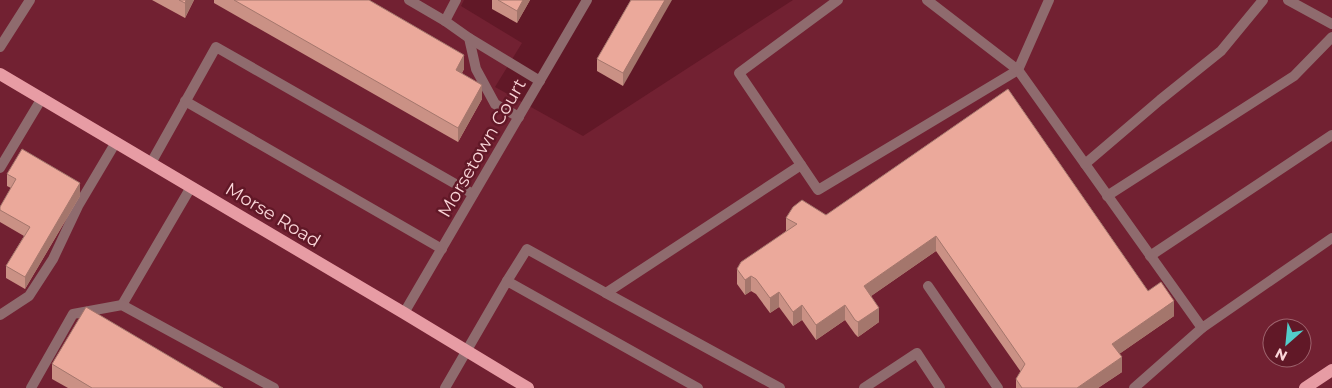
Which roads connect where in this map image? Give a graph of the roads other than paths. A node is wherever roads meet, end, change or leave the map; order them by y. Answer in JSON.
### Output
{"nodes":[{"id":1,"x":30,"y":0,"type":"edge"},
{"id":2,"x":409,"y":0,"type":"edge"},
{"id":3,"x":456,"y":0,"type":"edge"},
{"id":4,"x":587,"y":0,"type":"edge"},
{"id":5,"x":838,"y":0,"type":"edge"},
{"id":6,"x":927,"y":0,"type":"edge"},
{"id":7,"x":1048,"y":0,"type":"edge"},
{"id":8,"x":1263,"y":0,"type":"edge"},
{"id":9,"x":1288,"y":0,"type":"edge"},
{"id":10,"x":445,"y":21,"type":"junction"},
{"id":11,"x":1332,"y":24,"type":"edge"},
{"id":12,"x":470,"y":38,"type":"junction"},
{"id":13,"x":1332,"y":38,"type":"edge"},
{"id":14,"x":0,"y":48,"type":"edge"},
{"id":15,"x":1018,"y":70,"type":"junction"},
{"id":16,"x":0,"y":74,"type":"edge"},
{"id":17,"x":540,"y":81,"type":"junction"},
{"id":18,"x":42,"y":98,"type":"junction"},
{"id":19,"x":186,"y":101,"type":"junction"},
{"id":20,"x":519,"y":117,"type":"junction"},
{"id":21,"x":1332,"y":135,"type":"edge"},
{"id":22,"x":116,"y":142,"type":"junction"},
{"id":23,"x":151,"y":163,"type":"junction"},
{"id":24,"x":1084,"y":164,"type":"junction"},
{"id":25,"x":801,"y":165,"type":"junction"},
{"id":26,"x":0,"y":168,"type":"edge"},
{"id":27,"x":191,"y":187,"type":"junction"},
{"id":28,"x":474,"y":194,"type":"junction"},
{"id":29,"x":1107,"y":196,"type":"junction"},
{"id":30,"x":1332,"y":238,"type":"edge"},
{"id":31,"x":442,"y":249,"type":"junction"},
{"id":32,"x":1150,"y":256,"type":"junction"},
{"id":33,"x":508,"y":281,"type":"junction"},
{"id":34,"x":928,"y":286,"type":"dead end"},
{"id":35,"x":606,"y":293,"type":"junction"},
{"id":36,"x":122,"y":304,"type":"junction"},
{"id":37,"x":404,"y":313,"type":"junction"},
{"id":38,"x":0,"y":315,"type":"edge"},
{"id":39,"x":1202,"y":328,"type":"junction"},
{"id":40,"x":467,"y":351,"type":"junction"},
{"id":41,"x":1332,"y":370,"type":"edge"},
{"id":42,"x":31,"y":388,"type":"edge"},
{"id":43,"x":274,"y":388,"type":"edge"},
{"id":44,"x":445,"y":388,"type":"edge"},
{"id":45,"x":528,"y":388,"type":"edge"},
{"id":46,"x":698,"y":388,"type":"edge"},
{"id":47,"x":780,"y":388,"type":"edge"},
{"id":48,"x":864,"y":388,"type":"edge"},
{"id":49,"x":940,"y":388,"type":"edge"},
{"id":50,"x":998,"y":388,"type":"edge"},
{"id":51,"x":1134,"y":388,"type":"edge"},
{"id":52,"x":1305,"y":388,"type":"edge"}],
"edges":[{"from":1,"to":14,"type":"street"},
{"from":2,"to":10,"type":"street"},
{"from":3,"to":10,"type":"street"},
{"from":4,"to":17,"type":"street","name":"Morsetown Court"},
{"from":5,"to":25,"type":"street"},
{"from":6,"to":15,"type":"street"},
{"from":7,"to":15,"type":"street"},
{"from":8,"to":24,"type":"street"},
{"from":9,"to":11,"type":"street"},
{"from":10,"to":12,"type":"street"},
{"from":12,"to":17,"type":"street"},
{"from":12,"to":20,"type":"street"},
{"from":13,"to":29,"type":"street"},
{"from":15,"to":24,"type":"street"},
{"from":15,"to":25,"type":"street"},
{"from":16,"to":18,"type":"main road","name":"Morse Road"},
{"from":17,"to":20,"type":"street","name":"Morsetown Court"},
{"from":18,"to":22,"type":"main road","name":"Morse Road"},
{"from":18,"to":26,"type":"street"},
{"from":19,"to":23,"type":"street"},
{"from":19,"to":28,"type":"street"},
{"from":19,"to":31,"type":"street"},
{"from":20,"to":28,"type":"street","name":"Morsetown Court"},
{"from":21,"to":32,"type":"street"},
{"from":22,"to":23,"type":"main road","name":"Morse Road"},
{"from":22,"to":38,"type":"street"},
{"from":23,"to":27,"type":"main road","name":"Morse Road"},
{"from":24,"to":29,"type":"street"},
{"from":25,"to":35,"type":"street"},
{"from":27,"to":36,"type":"street"},
{"from":27,"to":37,"type":"main road","name":"Morse Road"},
{"from":28,"to":31,"type":"street","name":"Morsetown Court"},
{"from":29,"to":32,"type":"street"},
{"from":30,"to":39,"type":"street"},
{"from":31,"to":37,"type":"street","name":"Morsetown Court"},
{"from":32,"to":39,"type":"street"},
{"from":33,"to":35,"type":"street"},
{"from":33,"to":40,"type":"street"},
{"from":33,"to":46,"type":"street"},
{"from":34,"to":50,"type":"street"},
{"from":35,"to":47,"type":"street"},
{"from":36,"to":42,"type":"street"},
{"from":36,"to":43,"type":"street"},
{"from":37,"to":40,"type":"main road","name":"Morse Road"},
{"from":39,"to":51,"type":"street"},
{"from":40,"to":44,"type":"street"},
{"from":40,"to":45,"type":"main road","name":"Morse Road"},
{"from":41,"to":52,"type":"main road"},
{"from":48,"to":49,"type":"street"}]}
